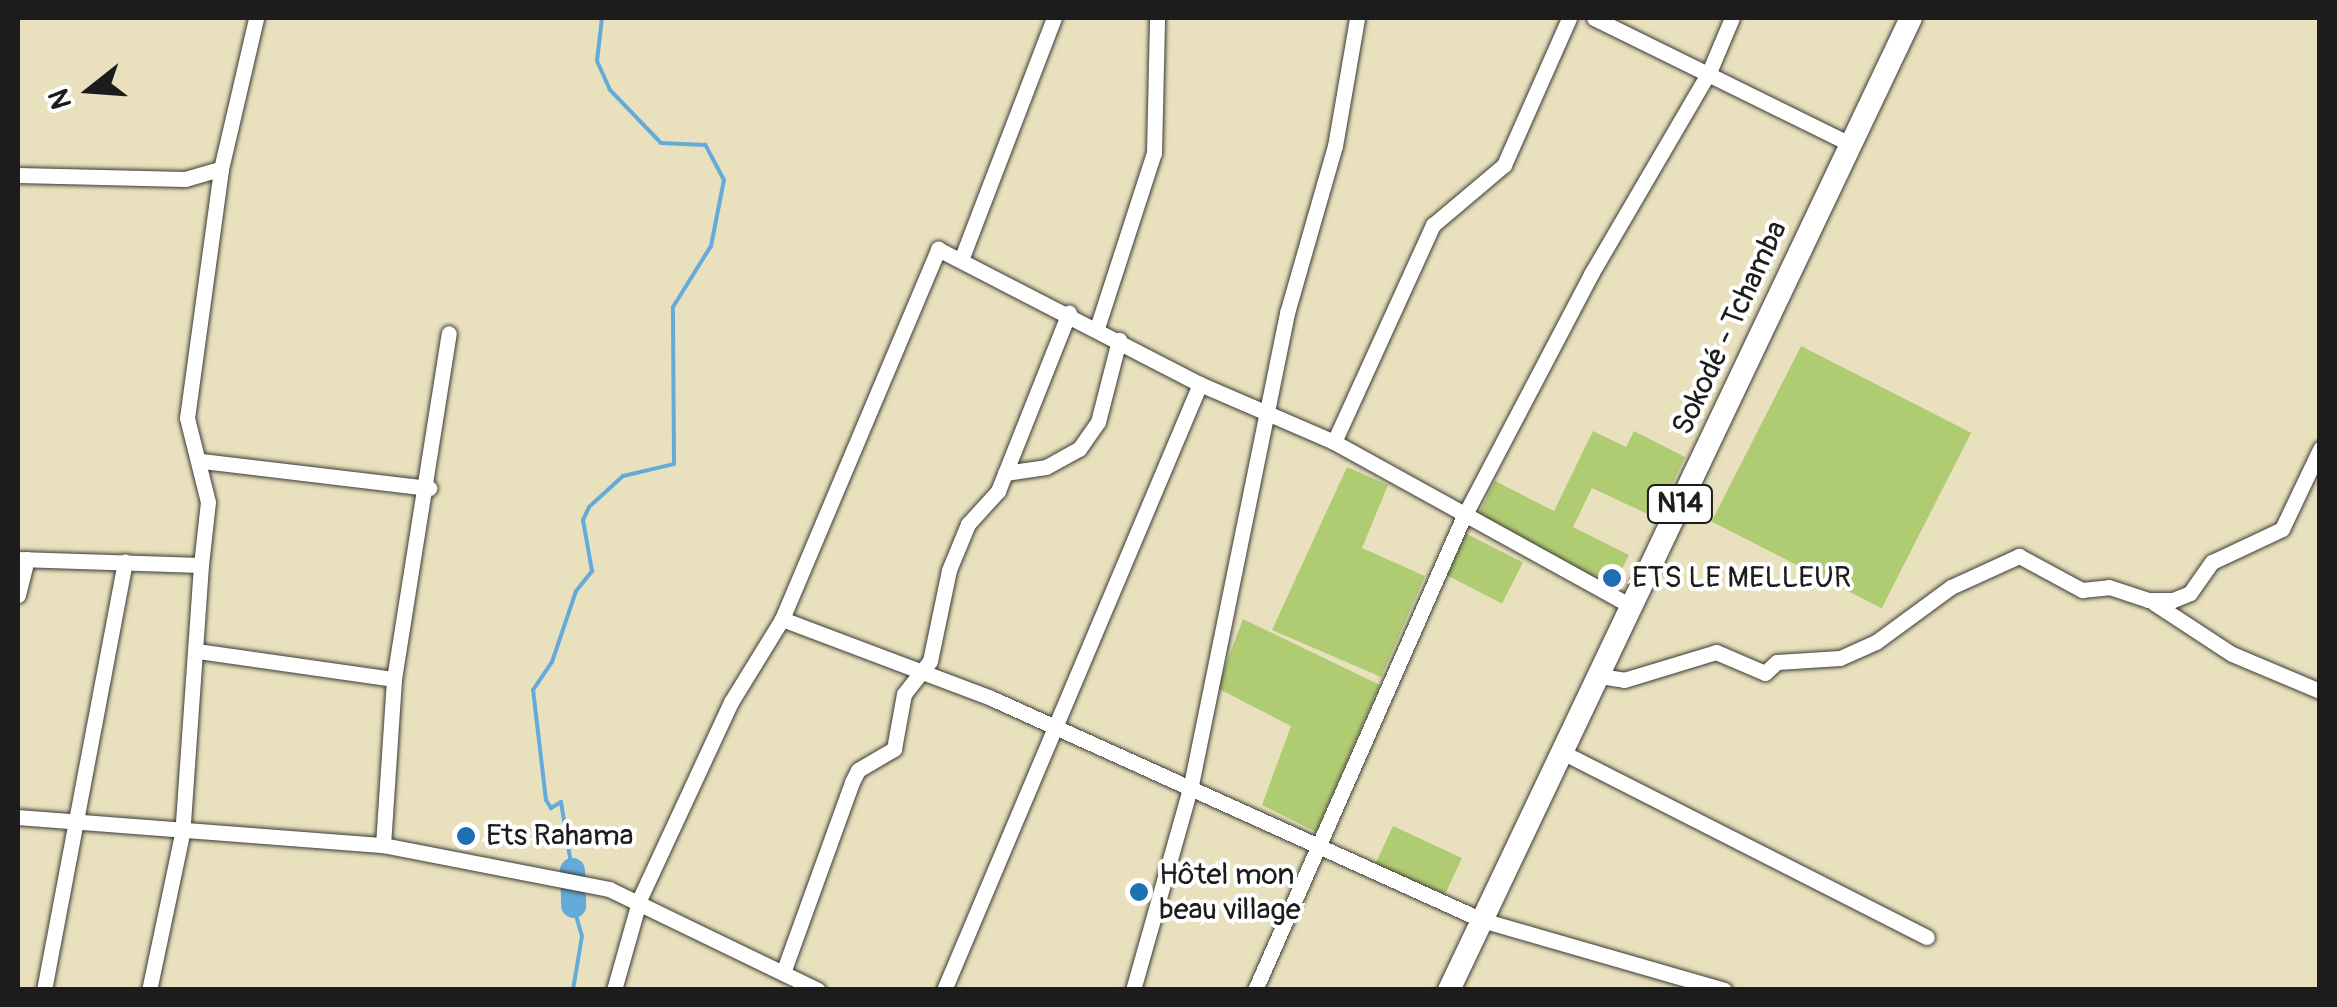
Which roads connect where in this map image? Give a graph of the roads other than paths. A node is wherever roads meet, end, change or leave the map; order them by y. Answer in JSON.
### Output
{"nodes":[{"id":1,"x":256,"y":18,"type":"edge"},
{"id":2,"x":1054,"y":18,"type":"edge"},
{"id":3,"x":1157,"y":18,"type":"edge"},
{"id":4,"x":1357,"y":18,"type":"edge"},
{"id":5,"x":1569,"y":18,"type":"edge"},
{"id":6,"x":1732,"y":18,"type":"edge"},
{"id":7,"x":1910,"y":18,"type":"edge"},
{"id":8,"x":1601,"y":19,"type":"edge"},
{"id":9,"x":1710,"y":70,"type":"junction"},
{"id":10,"x":1850,"y":144,"type":"junction"},
{"id":11,"x":221,"y":168,"type":"junction"},
{"id":12,"x":18,"y":175,"type":"edge"},
{"id":13,"x":961,"y":260,"type":"junction"},
{"id":14,"x":1070,"y":313,"type":"junction"},
{"id":15,"x":1097,"y":328,"type":"junction"},
{"id":16,"x":449,"y":334,"type":"dead end"},
{"id":17,"x":1120,"y":340,"type":"junction"},
{"id":18,"x":1200,"y":384,"type":"junction"},
{"id":19,"x":1267,"y":417,"type":"junction"},
{"id":20,"x":1334,"y":442,"type":"junction"},
{"id":21,"x":2320,"y":449,"type":"edge"},
{"id":22,"x":202,"y":461,"type":"junction"},
{"id":23,"x":1005,"y":473,"type":"junction"},
{"id":24,"x":429,"y":488,"type":"junction"},
{"id":25,"x":1462,"y":518,"type":"junction"},
{"id":26,"x":22,"y":559,"type":"edge"},
{"id":27,"x":124,"y":562,"type":"junction"},
{"id":28,"x":201,"y":566,"type":"junction"},
{"id":29,"x":18,"y":594,"type":"edge"},
{"id":30,"x":2151,"y":600,"type":"junction"},
{"id":31,"x":1632,"y":606,"type":"junction"},
{"id":32,"x":782,"y":619,"type":"junction"},
{"id":33,"x":198,"y":651,"type":"junction"},
{"id":34,"x":925,"y":672,"type":"junction"},
{"id":35,"x":1600,"y":676,"type":"junction"},
{"id":36,"x":394,"y":679,"type":"junction"},
{"id":37,"x":2320,"y":691,"type":"edge"},
{"id":38,"x":1054,"y":727,"type":"junction"},
{"id":39,"x":1562,"y":752,"type":"junction"},
{"id":40,"x":1191,"y":785,"type":"junction"},
{"id":41,"x":18,"y":816,"type":"edge"},
{"id":42,"x":78,"y":823,"type":"junction"},
{"id":43,"x":182,"y":834,"type":"junction"},
{"id":44,"x":382,"y":846,"type":"junction"},
{"id":45,"x":1320,"y":846,"type":"junction"},
{"id":46,"x":640,"y":898,"type":"junction"},
{"id":47,"x":1482,"y":920,"type":"junction"},
{"id":48,"x":1928,"y":937,"type":"dead end"},
{"id":49,"x":784,"y":970,"type":"junction"},
{"id":50,"x":44,"y":990,"type":"edge"},
{"id":51,"x":148,"y":990,"type":"edge"},
{"id":52,"x":614,"y":990,"type":"edge"},
{"id":53,"x":818,"y":990,"type":"edge"},
{"id":54,"x":944,"y":990,"type":"edge"},
{"id":55,"x":1134,"y":990,"type":"edge"},
{"id":56,"x":1255,"y":990,"type":"edge"},
{"id":57,"x":1450,"y":990,"type":"edge"},
{"id":58,"x":1724,"y":990,"type":"edge"}],
"edges":[{"from":1,"to":11,"type":"street"},
{"from":2,"to":13,"type":"street"},
{"from":3,"to":15,"type":"street"},
{"from":4,"to":19,"type":"street"},
{"from":5,"to":20,"type":"street"},
{"from":6,"to":9,"type":"street"},
{"from":7,"to":10,"type":"main road","name":"Sokodé - Tchamba","number":"N14"},
{"from":8,"to":9,"type":"street"},
{"from":9,"to":10,"type":"street"},
{"from":9,"to":25,"type":"street"},
{"from":10,"to":31,"type":"main road","name":"Sokodé - Tchamba","number":"N14"},
{"from":11,"to":12,"type":"street"},
{"from":11,"to":22,"type":"street"},
{"from":13,"to":14,"type":"street"},
{"from":13,"to":32,"type":"street"},
{"from":14,"to":15,"type":"street"},
{"from":14,"to":23,"type":"street"},
{"from":15,"to":17,"type":"street"},
{"from":16,"to":24,"type":"street"},
{"from":17,"to":18,"type":"street"},
{"from":17,"to":23,"type":"street"},
{"from":18,"to":19,"type":"street"},
{"from":18,"to":38,"type":"street"},
{"from":19,"to":20,"type":"street"},
{"from":19,"to":40,"type":"street"},
{"from":20,"to":25,"type":"street"},
{"from":21,"to":30,"type":"street"},
{"from":22,"to":24,"type":"street"},
{"from":22,"to":28,"type":"street"},
{"from":23,"to":34,"type":"street"},
{"from":24,"to":36,"type":"street"},
{"from":25,"to":31,"type":"street"},
{"from":25,"to":45,"type":"street"},
{"from":26,"to":27,"type":"street"},
{"from":26,"to":29,"type":"street"},
{"from":27,"to":28,"type":"street"},
{"from":27,"to":42,"type":"street"},
{"from":28,"to":33,"type":"street"},
{"from":30,"to":35,"type":"street"},
{"from":30,"to":37,"type":"street"},
{"from":31,"to":35,"type":"main road","name":"Sokodé - Tchamba","number":"N14"},
{"from":32,"to":34,"type":"street"},
{"from":32,"to":46,"type":"street"},
{"from":33,"to":36,"type":"street"},
{"from":33,"to":43,"type":"street"},
{"from":34,"to":38,"type":"street"},
{"from":34,"to":49,"type":"street"},
{"from":35,"to":39,"type":"main road","name":"Sokodé - Tchamba","number":"N14"},
{"from":36,"to":44,"type":"street"},
{"from":38,"to":40,"type":"street"},
{"from":38,"to":54,"type":"street"},
{"from":39,"to":47,"type":"main road","name":"Sokodé - Tchamba","number":"N14"},
{"from":39,"to":48,"type":"street"},
{"from":40,"to":45,"type":"street"},
{"from":40,"to":55,"type":"street"},
{"from":41,"to":42,"type":"street"},
{"from":42,"to":43,"type":"street"},
{"from":42,"to":50,"type":"street"},
{"from":43,"to":44,"type":"street"},
{"from":43,"to":51,"type":"street"},
{"from":44,"to":46,"type":"street"},
{"from":45,"to":47,"type":"street"},
{"from":45,"to":56,"type":"street"},
{"from":46,"to":49,"type":"street"},
{"from":46,"to":52,"type":"street"},
{"from":47,"to":57,"type":"main road","name":"Sokodé - Tchamba","number":"N14"},
{"from":47,"to":58,"type":"street"},
{"from":49,"to":53,"type":"street"}]}
